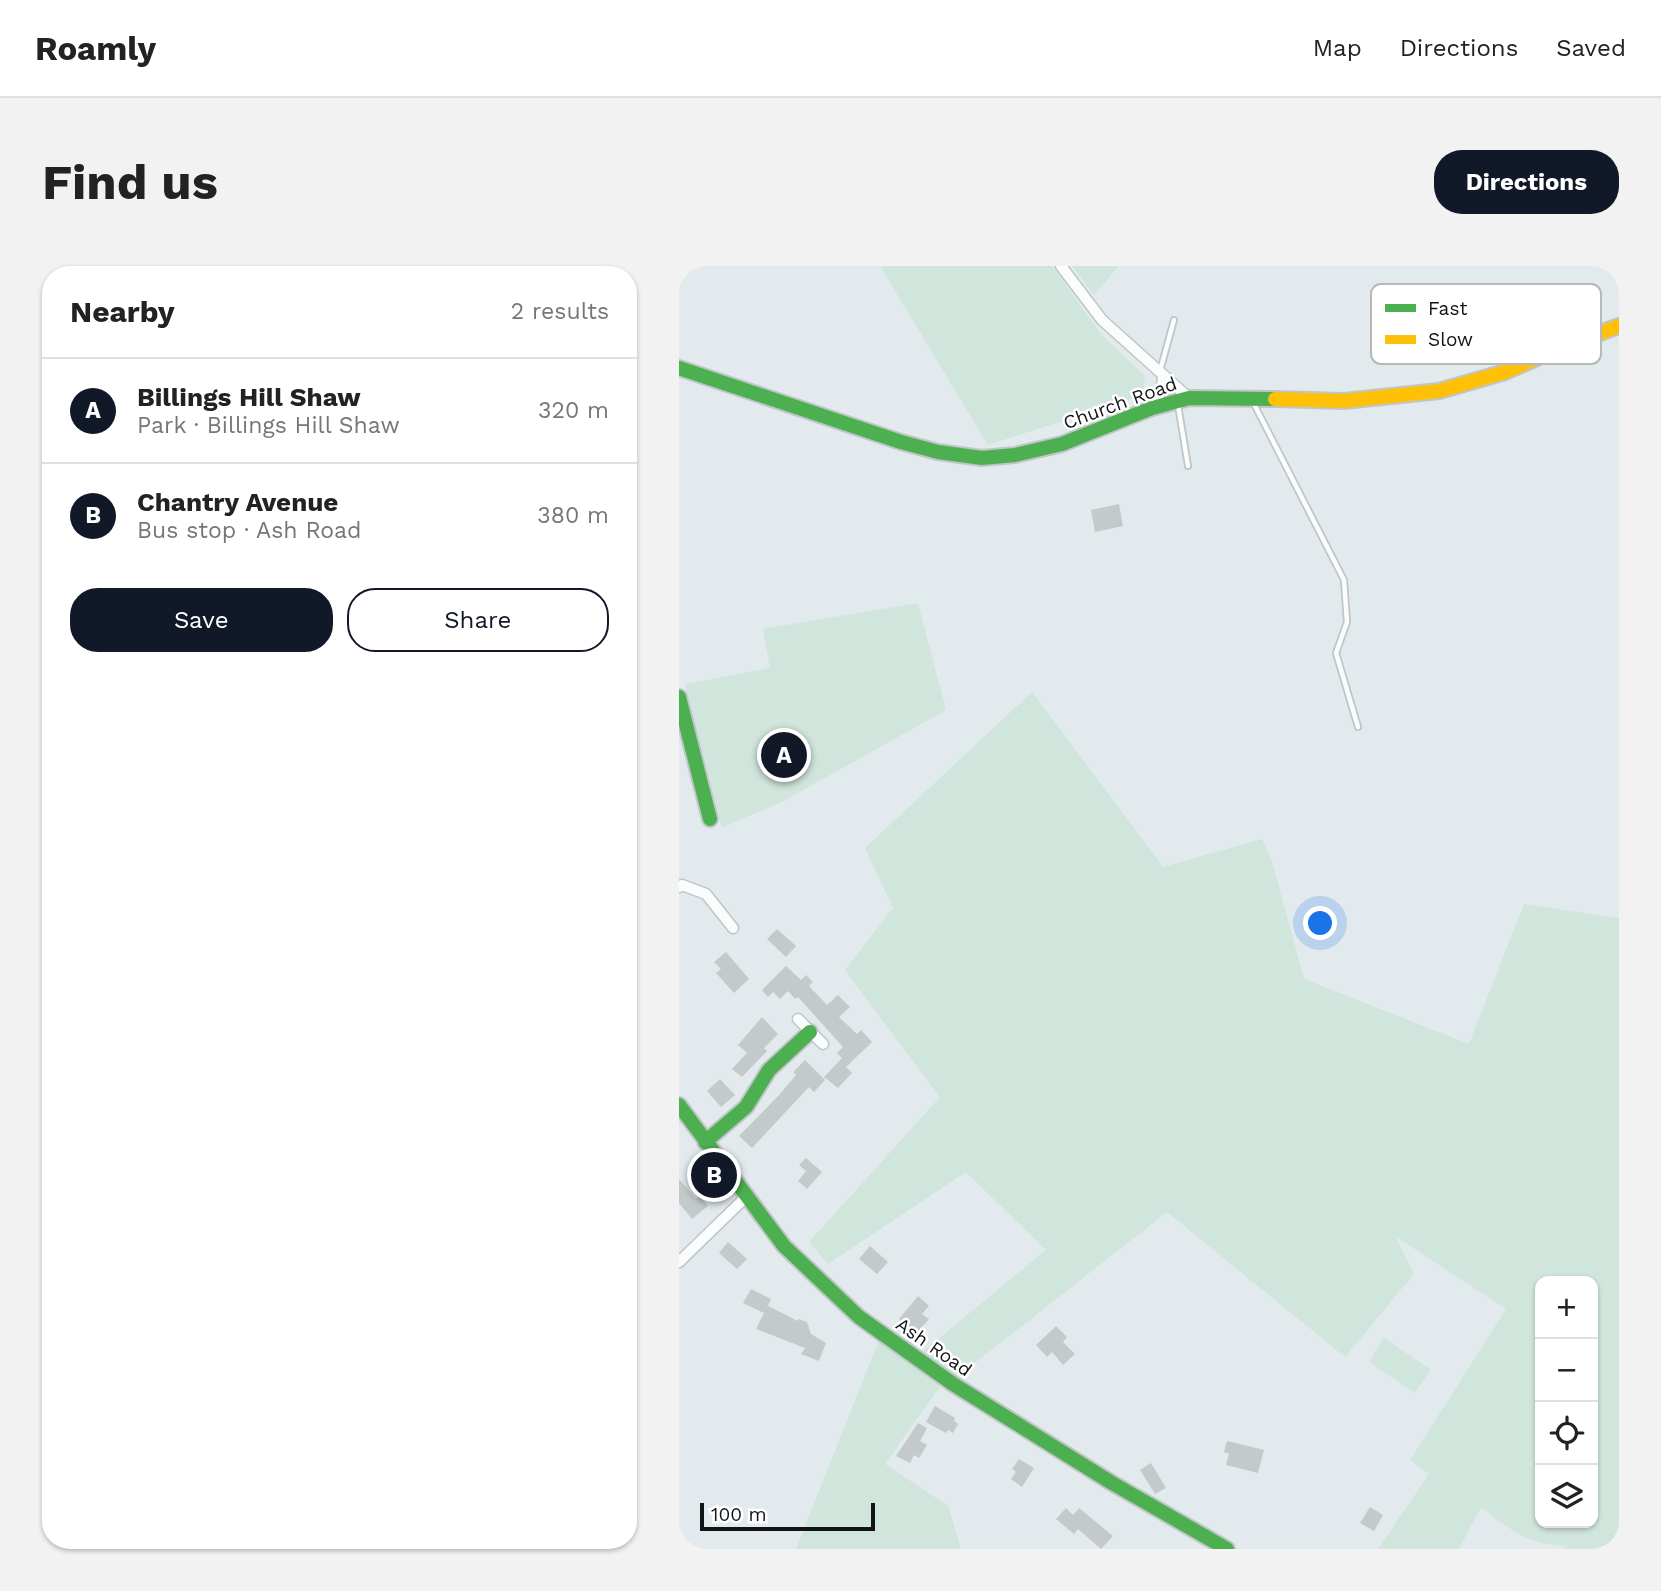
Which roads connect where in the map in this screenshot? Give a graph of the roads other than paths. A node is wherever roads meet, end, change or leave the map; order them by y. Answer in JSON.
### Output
{"nodes":[{"id":1,"x":1061,"y":266,"type":"edge"},
{"id":2,"x":1612,"y":266,"type":"edge"},
{"id":3,"x":1619,"y":270,"type":"edge"},
{"id":4,"x":1174,"y":320,"type":"dead end"},
{"id":5,"x":1619,"y":326,"type":"edge"},
{"id":6,"x":1601,"y":332,"type":"edge"},
{"id":7,"x":1523,"y":364,"type":"edge"},
{"id":8,"x":679,"y":368,"type":"edge"},
{"id":9,"x":1161,"y":373,"type":"junction"},
{"id":10,"x":1251,"y":398,"type":"junction"},
{"id":11,"x":1183,"y":400,"type":"junction"},
{"id":12,"x":1152,"y":408,"type":"junction"},
{"id":13,"x":1188,"y":466,"type":"dead end"},
{"id":14,"x":679,"y":697,"type":"edge"},
{"id":15,"x":1358,"y":727,"type":"dead end"},
{"id":16,"x":710,"y":819,"type":"dead end"},
{"id":17,"x":679,"y":887,"type":"edge"},
{"id":18,"x":733,"y":928,"type":"dead end"},
{"id":19,"x":798,"y":1019,"type":"dead end"},
{"id":20,"x":810,"y":1032,"type":"junction"},
{"id":21,"x":823,"y":1044,"type":"dead end"},
{"id":22,"x":679,"y":1105,"type":"edge"},
{"id":23,"x":705,"y":1142,"type":"junction"},
{"id":24,"x":746,"y":1197,"type":"junction"},
{"id":25,"x":679,"y":1262,"type":"edge"},
{"id":26,"x":1227,"y":1549,"type":"edge"}],
"edges":[{"from":1,"to":9,"type":"street"},
{"from":2,"to":3,"type":"lane"},
{"from":4,"to":9,"type":"lane"},
{"from":5,"to":6,"type":"street","name":"Church Road"},
{"from":7,"to":10,"type":"street","name":"Church Road"},
{"from":8,"to":12,"type":"street","name":"Church Road"},
{"from":9,"to":11,"type":"street"},
{"from":9,"to":12,"type":"street"},
{"from":10,"to":11,"type":"street","name":"Church Road"},
{"from":10,"to":15,"type":"lane"},
{"from":11,"to":12,"type":"street","name":"Church Road"},
{"from":11,"to":13,"type":"lane"},
{"from":14,"to":16,"type":"street"},
{"from":17,"to":18,"type":"street"},
{"from":19,"to":20,"type":"street"},
{"from":20,"to":21,"type":"street"},
{"from":20,"to":23,"type":"street"},
{"from":22,"to":23,"type":"street","name":"Ash Road"},
{"from":23,"to":24,"type":"street","name":"Ash Road"},
{"from":24,"to":25,"type":"street"},
{"from":24,"to":26,"type":"street","name":"Ash Road"}]}
